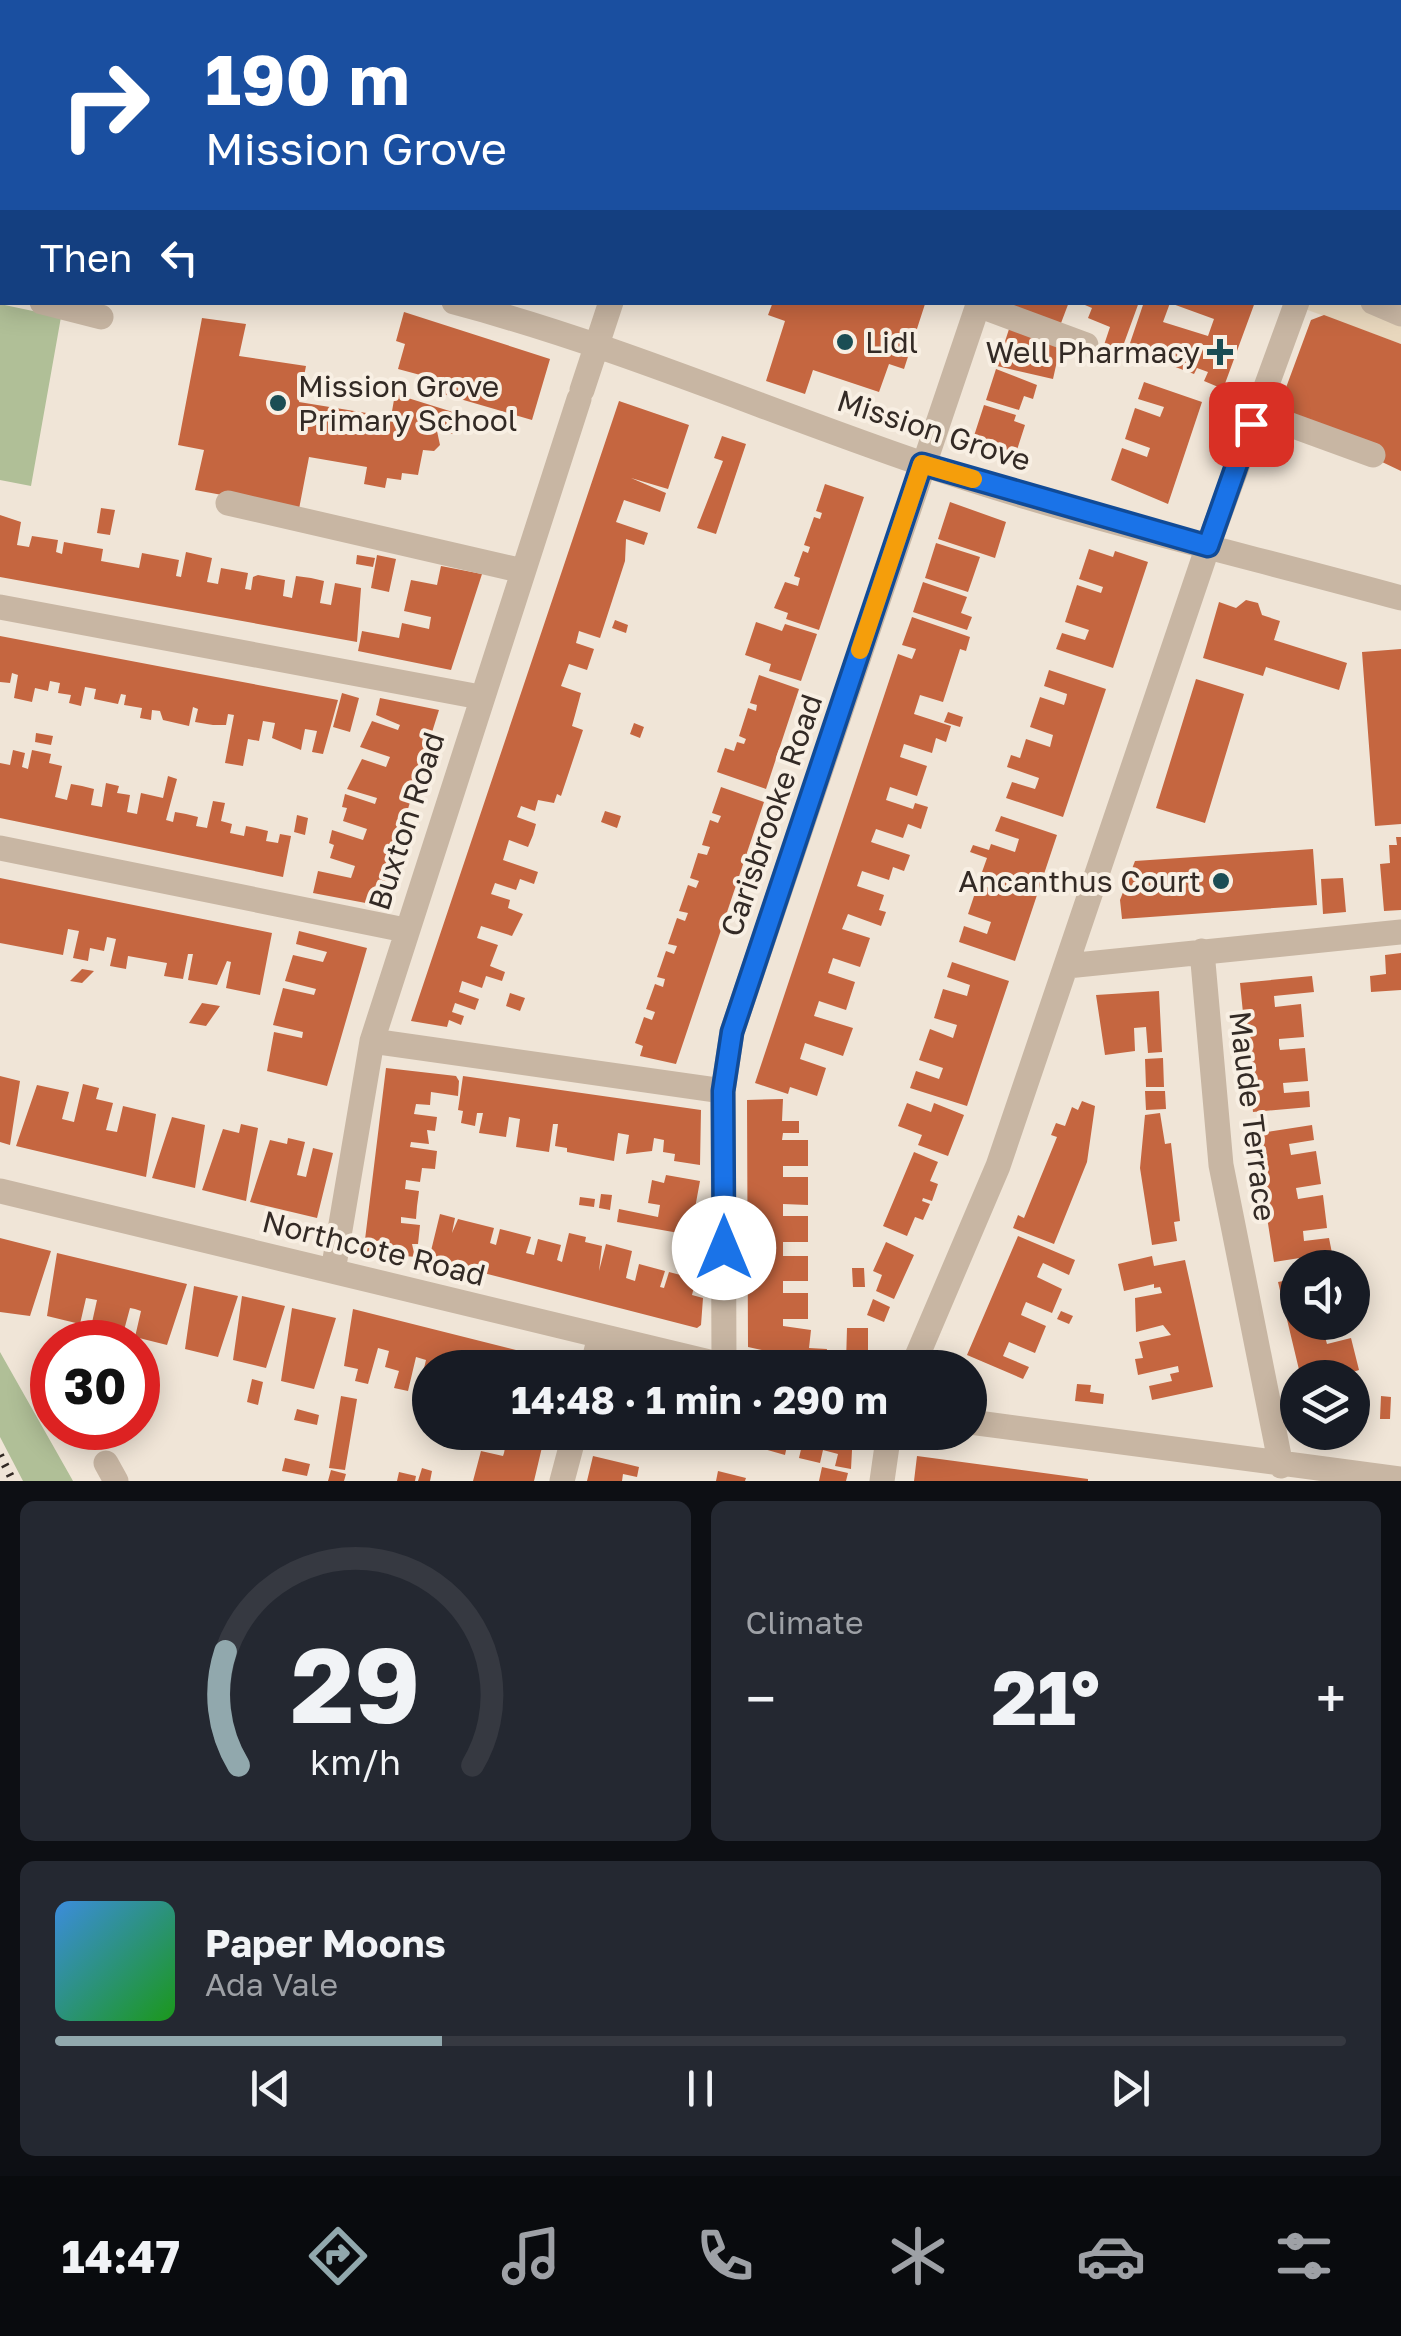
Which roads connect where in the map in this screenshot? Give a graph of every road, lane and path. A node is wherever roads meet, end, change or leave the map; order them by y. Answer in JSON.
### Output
{"nodes":[{"id":1,"x":54,"y":305,"type":"edge"},
{"id":2,"x":463,"y":305,"type":"edge"},
{"id":3,"x":610,"y":305,"type":"edge"},
{"id":4,"x":978,"y":305,"type":"edge"},
{"id":5,"x":981,"y":305,"type":"edge"},
{"id":6,"x":1296,"y":305,"type":"edge"},
{"id":7,"x":101,"y":317,"type":"dead end"},
{"id":8,"x":1086,"y":345,"type":"dead end"},
{"id":9,"x":596,"y":347,"type":"junction"},
{"id":10,"x":1255,"y":412,"type":"junction"},
{"id":11,"x":1372,"y":455,"type":"dead end"},
{"id":12,"x":922,"y":464,"type":"junction"},
{"id":13,"x":228,"y":503,"type":"dead end"},
{"id":14,"x":1208,"y":546,"type":"junction"},
{"id":15,"x":523,"y":571,"type":"junction"},
{"id":16,"x":1401,"y":598,"type":"edge"},
{"id":17,"x":0,"y":607,"type":"edge"},
{"id":18,"x":480,"y":697,"type":"junction"},
{"id":19,"x":0,"y":848,"type":"edge"},
{"id":20,"x":405,"y":930,"type":"junction"},
{"id":21,"x":1401,"y":932,"type":"edge"},
{"id":22,"x":1202,"y":951,"type":"junction"},
{"id":23,"x":1067,"y":966,"type":"junction"},
{"id":24,"x":372,"y":1040,"type":"junction"},
{"id":25,"x":723,"y":1091,"type":"junction"},
{"id":26,"x":0,"y":1191,"type":"edge"},
{"id":27,"x":333,"y":1271,"type":"junction"},
{"id":28,"x":600,"y":1336,"type":"junction"},
{"id":29,"x":596,"y":1350,"type":"edge"},
{"id":30,"x":660,"y":1350,"type":"edge"},
{"id":31,"x":729,"y":1350,"type":"edge"},
{"id":32,"x":920,"y":1350,"type":"edge"},
{"id":33,"x":987,"y":1424,"type":"edge"},
{"id":34,"x":570,"y":1450,"type":"edge"},
{"id":35,"x":886,"y":1450,"type":"edge"},
{"id":36,"x":1281,"y":1466,"type":"junction"},
{"id":37,"x":1401,"y":1479,"type":"edge"},
{"id":38,"x":562,"y":1481,"type":"edge"},
{"id":39,"x":882,"y":1481,"type":"edge"}],
"edges":[{"from":1,"to":7,"type":"street"},
{"from":2,"to":9,"type":"street","name":"Mission Grove"},
{"from":3,"to":9,"type":"street","name":"Buxton Road"},
{"from":4,"to":12,"type":"street","name":"Carisbrooke Road"},
{"from":5,"to":8,"type":"street"},
{"from":6,"to":10,"type":"street"},
{"from":9,"to":12,"type":"street","name":"Mission Grove"},
{"from":9,"to":15,"type":"street","name":"Buxton Road"},
{"from":10,"to":11,"type":"street"},
{"from":10,"to":14,"type":"street"},
{"from":12,"to":14,"type":"street","name":"Mission Grove"},
{"from":12,"to":25,"type":"street","name":"Carisbrooke Road"},
{"from":13,"to":15,"type":"street"},
{"from":14,"to":16,"type":"street","name":"Mission Grove"},
{"from":14,"to":23,"type":"street"},
{"from":15,"to":18,"type":"street","name":"Buxton Road"},
{"from":17,"to":18,"type":"street"},
{"from":18,"to":20,"type":"street","name":"Buxton Road"},
{"from":19,"to":20,"type":"street"},
{"from":20,"to":24,"type":"street","name":"Buxton Road"},
{"from":21,"to":22,"type":"street"},
{"from":22,"to":23,"type":"street"},
{"from":22,"to":36,"type":"street","name":"Maude Terrace"},
{"from":23,"to":32,"type":"street"},
{"from":24,"to":25,"type":"street"},
{"from":24,"to":27,"type":"street","name":"Buxton Road"},
{"from":25,"to":31,"type":"street","name":"Carisbrooke Road"},
{"from":26,"to":27,"type":"street","name":"Northcote Road"},
{"from":27,"to":28,"type":"street","name":"Northcote Road"},
{"from":28,"to":29,"type":"street"},
{"from":28,"to":30,"type":"street","name":"Northcote Road"},
{"from":33,"to":36,"type":"street"},
{"from":34,"to":38,"type":"street"},
{"from":35,"to":39,"type":"street"},
{"from":36,"to":37,"type":"street"}]}
